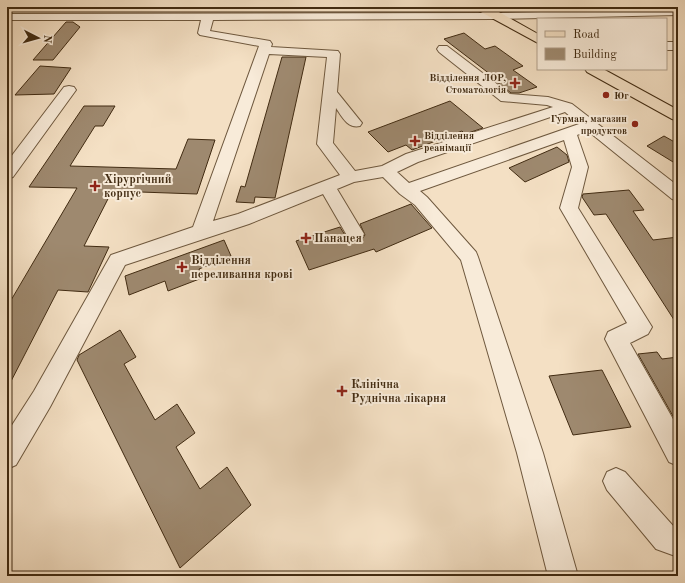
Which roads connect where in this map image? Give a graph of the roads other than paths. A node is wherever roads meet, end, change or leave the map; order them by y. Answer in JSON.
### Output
{"nodes":[{"id":1,"x":481,"y":7,"type":"edge"},
{"id":2,"x":558,"y":11,"type":"edge"},
{"id":3,"x":678,"y":12,"type":"edge"},
{"id":4,"x":7,"y":16,"type":"edge"},
{"id":5,"x":208,"y":16,"type":"junction"},
{"id":6,"x":496,"y":16,"type":"junction"},
{"id":7,"x":537,"y":38,"type":"edge"},
{"id":8,"x":667,"y":46,"type":"edge"},
{"id":9,"x":678,"y":46,"type":"edge"},
{"id":10,"x":443,"y":49,"type":"dead end"},
{"id":11,"x":263,"y":50,"type":"junction"},
{"id":12,"x":594,"y":70,"type":"edge"},
{"id":13,"x":69,"y":90,"type":"dead end"},
{"id":14,"x":330,"y":92,"type":"junction"},
{"id":15,"x":567,"y":107,"type":"junction"},
{"id":16,"x":678,"y":116,"type":"edge"},
{"id":17,"x":355,"y":124,"type":"dead end"},
{"id":18,"x":591,"y":125,"type":"junction"},
{"id":19,"x":569,"y":133,"type":"junction"},
{"id":20,"x":386,"y":171,"type":"junction"},
{"id":21,"x":7,"y":172,"type":"edge"},
{"id":22,"x":351,"y":177,"type":"junction"},
{"id":23,"x":328,"y":186,"type":"junction"},
{"id":24,"x":406,"y":190,"type":"junction"},
{"id":25,"x":678,"y":195,"type":"edge"},
{"id":26,"x":200,"y":232,"type":"junction"},
{"id":27,"x":355,"y":234,"type":"dead end"},
{"id":28,"x":678,"y":453,"type":"edge"},
{"id":29,"x":7,"y":456,"type":"edge"},
{"id":30,"x":616,"y":481,"type":"dead end"},
{"id":31,"x":678,"y":543,"type":"edge"},
{"id":32,"x":563,"y":576,"type":"edge"}],
"edges":[{"from":1,"to":6,"type":"main road"},
{"from":2,"to":3,"type":"street"},
{"from":2,"to":6,"type":"street"},
{"from":4,"to":5,"type":"street"},
{"from":5,"to":6,"type":"street"},
{"from":5,"to":11,"type":"street"},
{"from":6,"to":7,"type":"main road"},
{"from":8,"to":9,"type":"street"},
{"from":10,"to":15,"type":"street"},
{"from":11,"to":14,"type":"street"},
{"from":11,"to":26,"type":"street"},
{"from":12,"to":16,"type":"main road"},
{"from":13,"to":21,"type":"street"},
{"from":14,"to":17,"type":"street"},
{"from":14,"to":22,"type":"street"},
{"from":15,"to":18,"type":"street"},
{"from":15,"to":20,"type":"street"},
{"from":18,"to":19,"type":"street"},
{"from":18,"to":25,"type":"street"},
{"from":19,"to":24,"type":"street"},
{"from":19,"to":28,"type":"street"},
{"from":20,"to":22,"type":"street"},
{"from":20,"to":24,"type":"street"},
{"from":22,"to":23,"type":"street"},
{"from":23,"to":26,"type":"street"},
{"from":23,"to":27,"type":"street"},
{"from":24,"to":32,"type":"street"},
{"from":26,"to":29,"type":"street"},
{"from":30,"to":31,"type":"street"}]}
